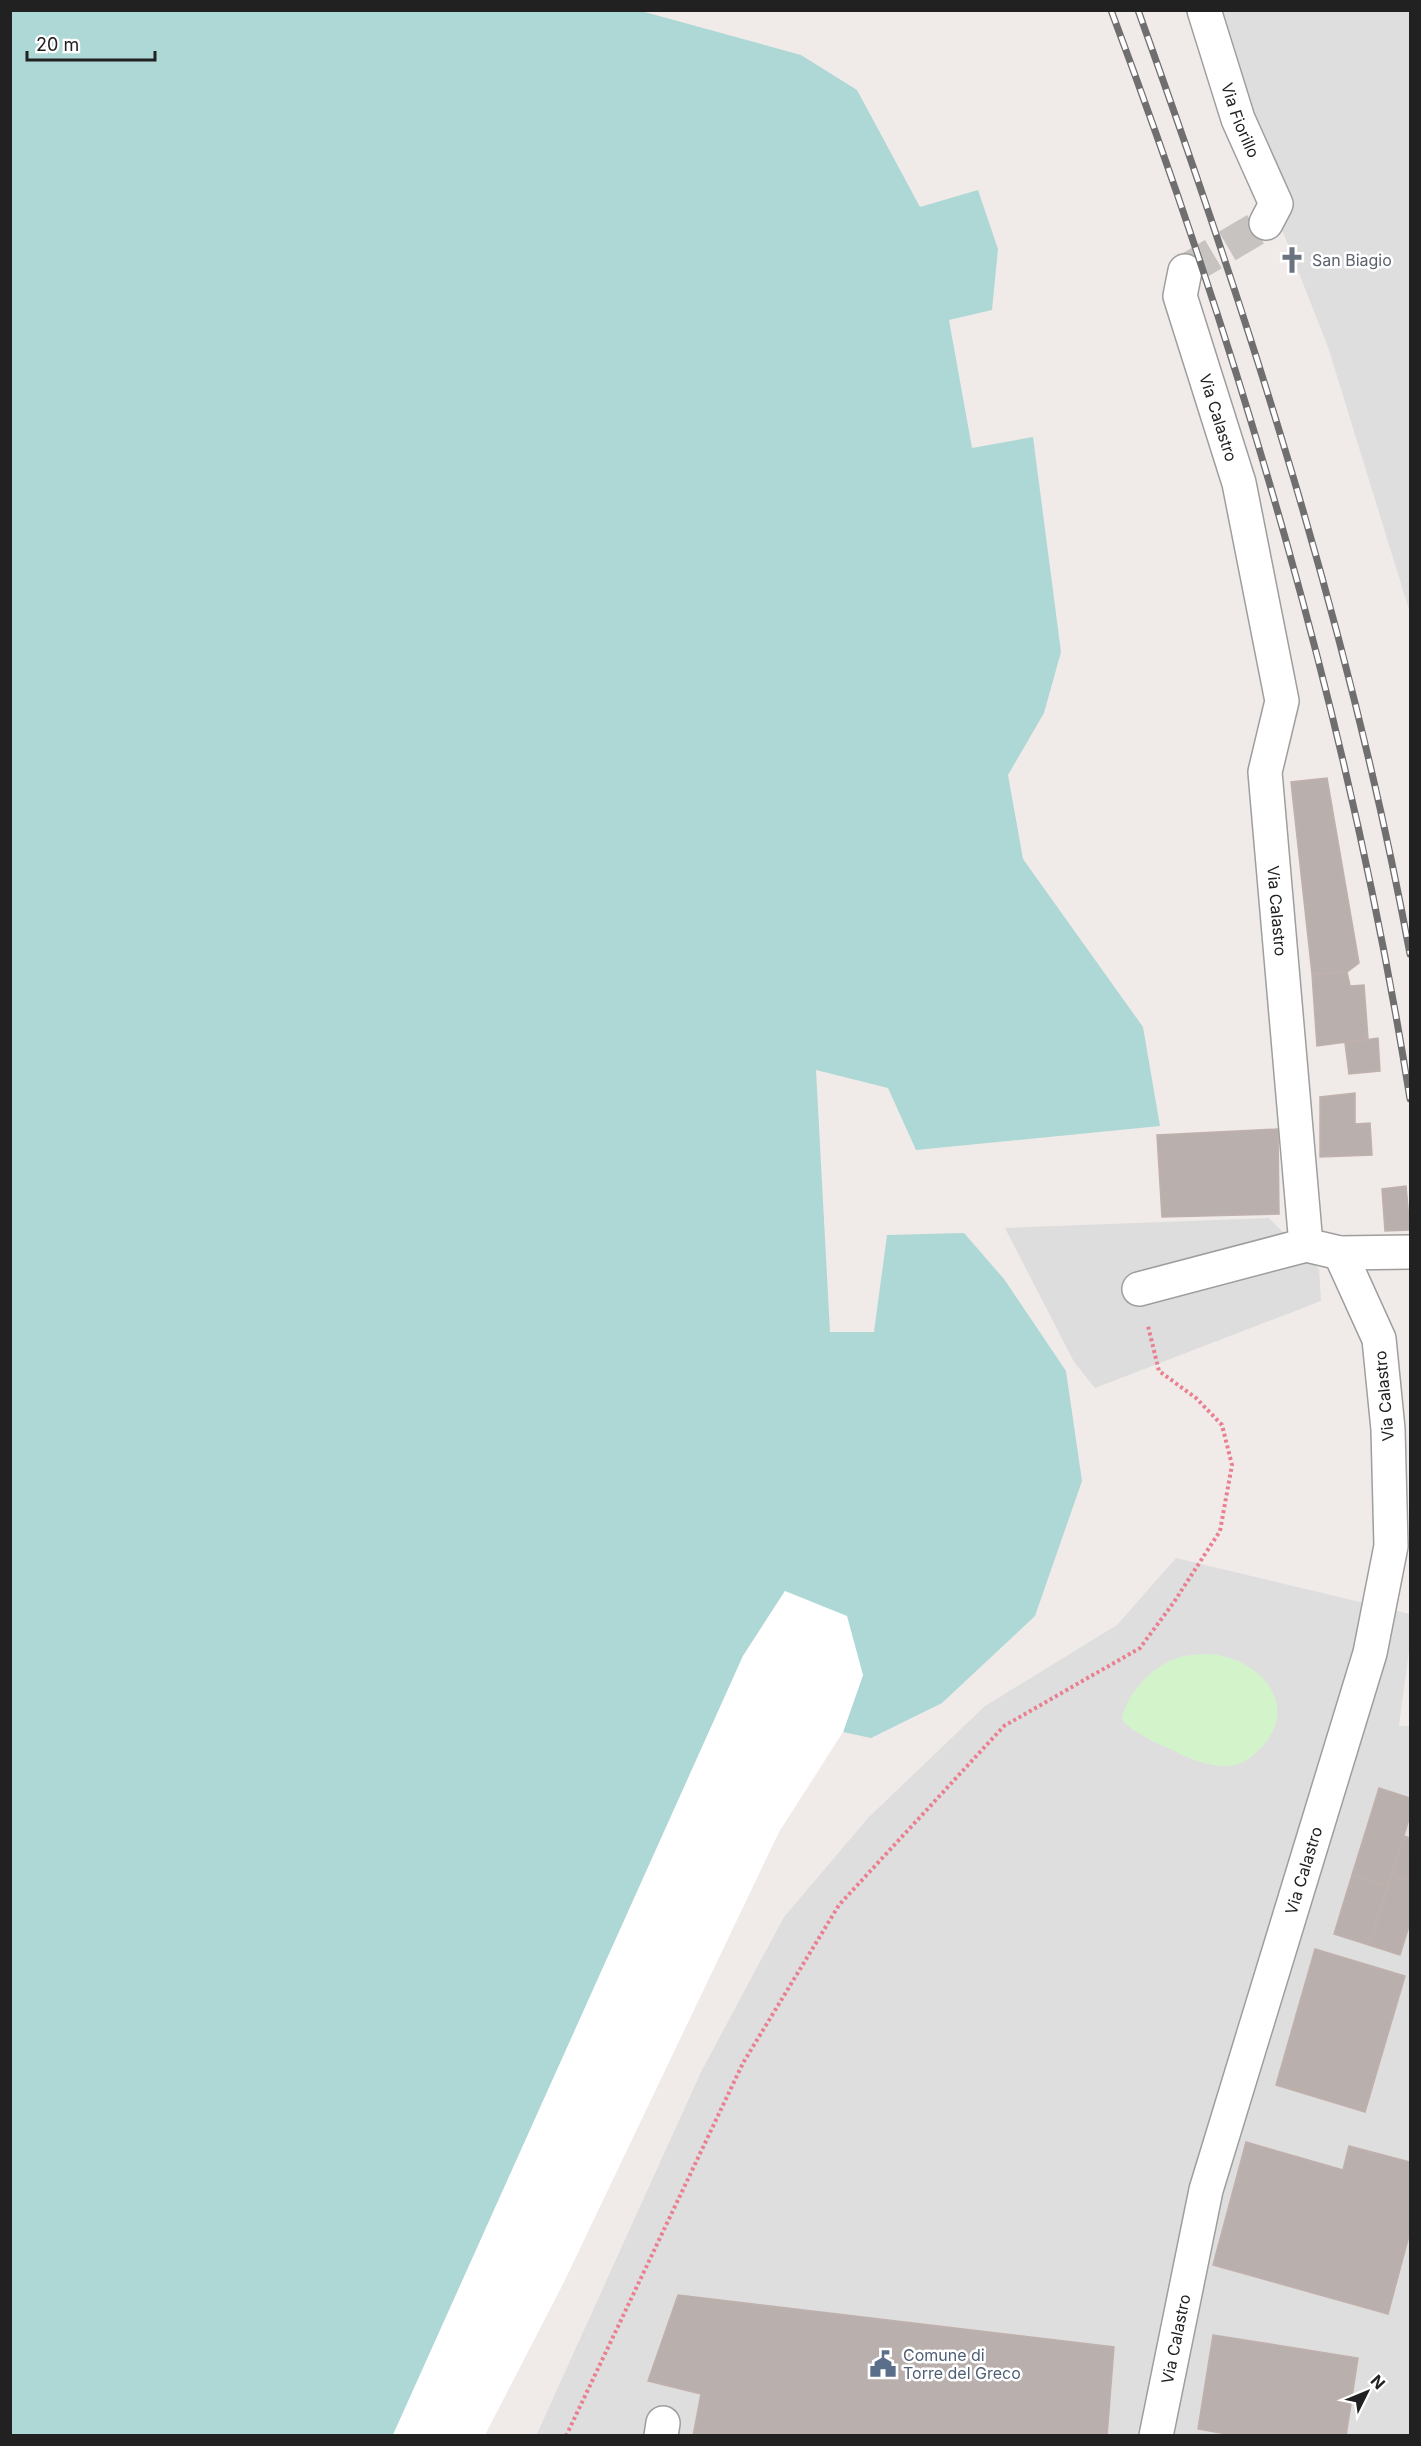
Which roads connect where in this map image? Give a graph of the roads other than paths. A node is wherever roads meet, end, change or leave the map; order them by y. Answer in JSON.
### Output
{"nodes":[{"id":1,"x":1204,"y":10,"type":"edge"},
{"id":2,"x":1266,"y":224,"type":"tunnel mouth"},
{"id":3,"x":1185,"y":271,"type":"dead end"},
{"id":4,"x":1306,"y":1245,"type":"junction"},
{"id":5,"x":1410,"y":1252,"type":"edge"},
{"id":6,"x":1340,"y":1254,"type":"junction"},
{"id":7,"x":1139,"y":1289,"type":"road end"},
{"id":8,"x":1156,"y":2436,"type":"edge"}],
"edges":[{"from":1,"to":2,"type":"street","name":"Via Fiorillo"},
{"from":3,"to":4,"type":"street","name":"Via Calastro"},
{"from":4,"to":6,"type":"street"},
{"from":4,"to":7,"type":"street"},
{"from":5,"to":6,"type":"street"},
{"from":6,"to":8,"type":"street","name":"Via Calastro"}]}
